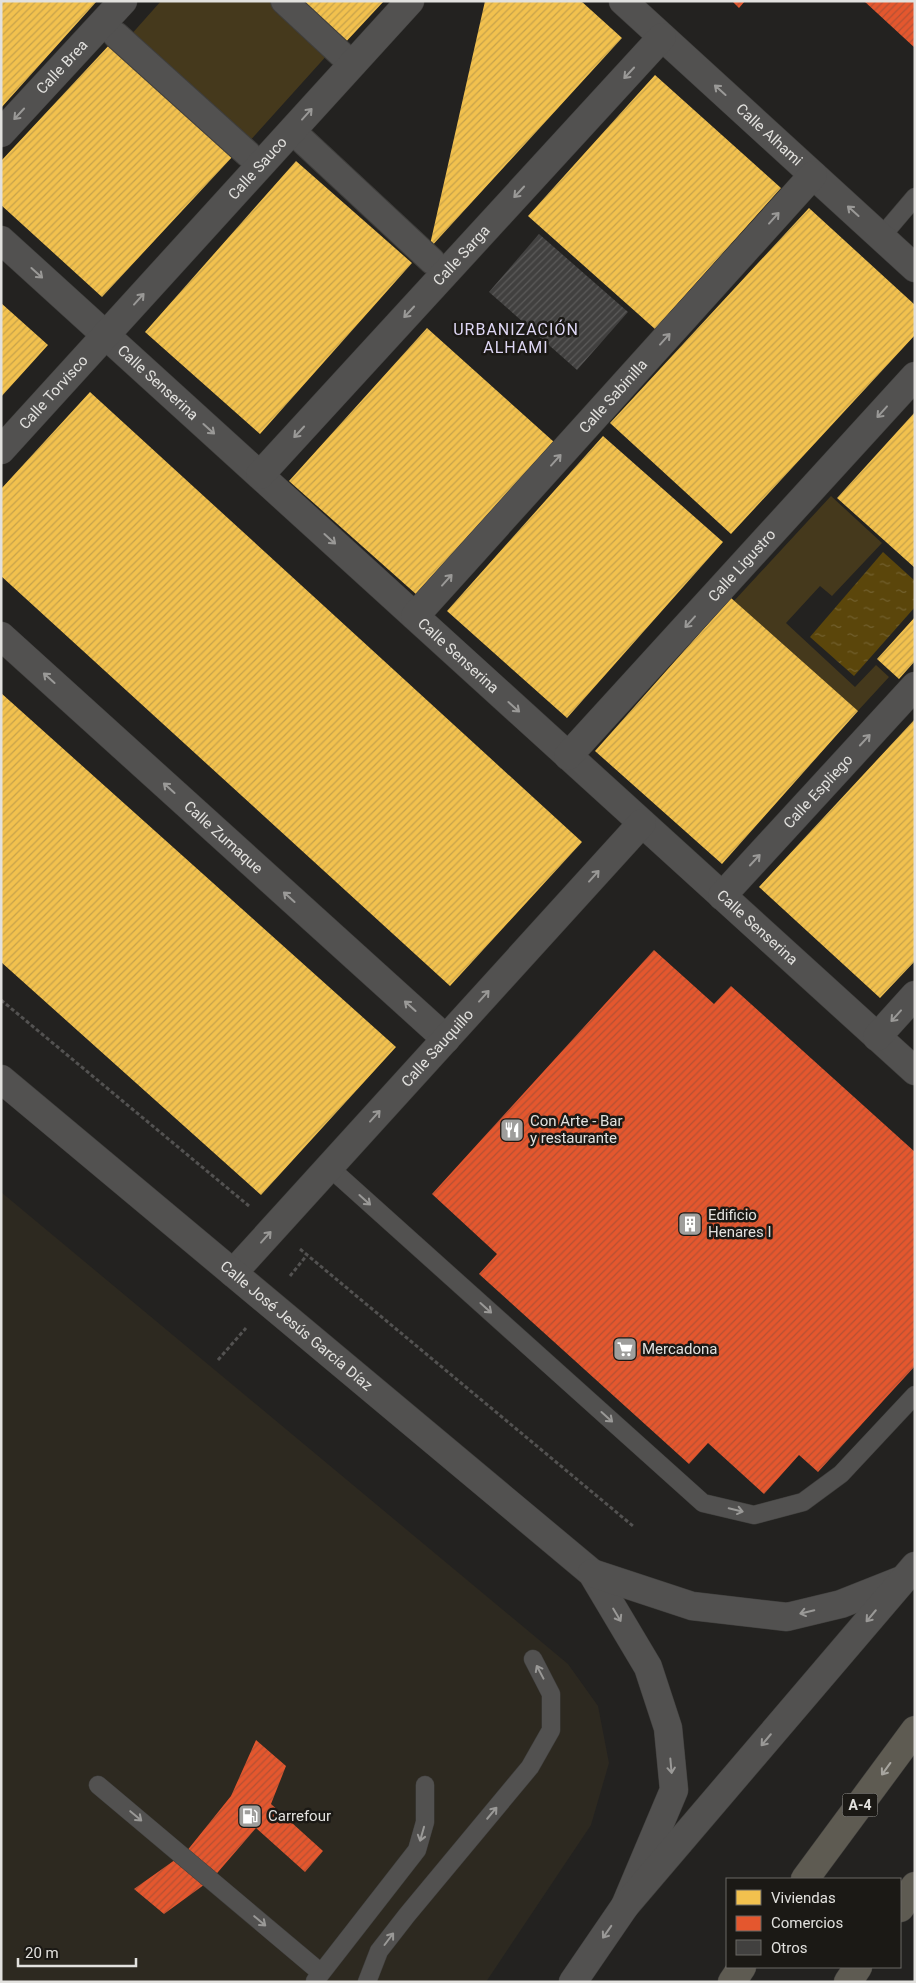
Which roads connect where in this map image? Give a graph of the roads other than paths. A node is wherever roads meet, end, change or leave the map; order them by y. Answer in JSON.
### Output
{"nodes":[{"id":1,"x":124,"y":1,"type":"edge"},
{"id":2,"x":284,"y":1,"type":"edge"},
{"id":3,"x":410,"y":1,"type":"edge"},
{"id":4,"x":623,"y":1,"type":"edge"},
{"id":5,"x":116,"y":35,"type":"dead end"},
{"id":6,"x":662,"y":36,"type":"junction"},
{"id":7,"x":342,"y":54,"type":"dead end"},
{"id":8,"x":1,"y":133,"type":"edge"},
{"id":9,"x":300,"y":139,"type":"dead end"},
{"id":10,"x":248,"y":154,"type":"dead end"},
{"id":11,"x":813,"y":175,"type":"junction"},
{"id":12,"x":915,"y":197,"type":"edge"},
{"id":13,"x":881,"y":237,"type":"junction"},
{"id":14,"x":1,"y":240,"type":"edge"},
{"id":15,"x":432,"y":261,"type":"dead end"},
{"id":16,"x":915,"y":268,"type":"edge"},
{"id":17,"x":106,"y":335,"type":"junction"},
{"id":18,"x":915,"y":376,"type":"edge"},
{"id":19,"x":1,"y":450,"type":"edge"},
{"id":20,"x":260,"y":475,"type":"junction"},
{"id":21,"x":415,"y":616,"type":"junction"},
{"id":22,"x":1,"y":636,"type":"edge"},
{"id":23,"x":915,"y":686,"type":"edge"},
{"id":24,"x":568,"y":756,"type":"junction"},
{"id":25,"x":642,"y":823,"type":"junction"},
{"id":26,"x":722,"y":896,"type":"junction"},
{"id":27,"x":915,"y":995,"type":"edge"},
{"id":28,"x":877,"y":1037,"type":"junction"},
{"id":29,"x":446,"y":1039,"type":"junction"},
{"id":30,"x":915,"y":1071,"type":"edge"},
{"id":31,"x":1,"y":1079,"type":"edge"},
{"id":32,"x":329,"y":1167,"type":"junction"},
{"id":33,"x":233,"y":1273,"type":"junction"},
{"id":34,"x":915,"y":1395,"type":"edge"},
{"id":35,"x":592,"y":1573,"type":"junction"},
{"id":36,"x":908,"y":1573,"type":"edge"},
{"id":37,"x":532,"y":1659,"type":"dead end"},
{"id":38,"x":915,"y":1730,"type":"edge"},
{"id":39,"x":98,"y":1785,"type":"dead end"},
{"id":40,"x":425,"y":1785,"type":"dead end"},
{"id":41,"x":806,"y":1878,"type":"edge"},
{"id":42,"x":915,"y":1886,"type":"edge"},
{"id":43,"x":625,"y":1906,"type":"junction"},
{"id":44,"x":901,"y":1907,"type":"edge"},
{"id":45,"x":741,"y":1968,"type":"edge"},
{"id":46,"x":857,"y":1968,"type":"edge"},
{"id":47,"x":317,"y":1977,"type":"edge"},
{"id":48,"x":367,"y":1982,"type":"edge"},
{"id":49,"x":573,"y":1982,"type":"edge"},
{"id":50,"x":732,"y":1982,"type":"edge"},
{"id":51,"x":848,"y":1982,"type":"edge"}],
"edges":[{"from":1,"to":8,"type":"street","name":"Calle Brea","one_way":true},
{"from":2,"to":7,"type":"street"},
{"from":17,"to":3,"type":"street","name":"Calle Sauco","one_way":true},
{"from":4,"to":6,"type":"street","name":"Calle Alhami"},
{"from":5,"to":10,"type":"street"},
{"from":11,"to":6,"type":"street","name":"Calle Alhami","one_way":true},
{"from":6,"to":20,"type":"street","name":"Calle Sarga","one_way":true},
{"from":9,"to":15,"type":"street"},
{"from":13,"to":11,"type":"street","name":"Calle Alhami","one_way":true},
{"from":21,"to":11,"type":"street","name":"Calle Sabinilla","one_way":true},
{"from":12,"to":13,"type":"lane"},
{"from":13,"to":16,"type":"street","name":"Calle Alhami"},
{"from":14,"to":17,"type":"street","name":"Calle Senserina","one_way":true},
{"from":17,"to":19,"type":"street","name":"Calle Torvisco"},
{"from":17,"to":20,"type":"street","name":"Calle Senserina","one_way":true},
{"from":18,"to":24,"type":"street","name":"Calle Ligustro","one_way":true},
{"from":20,"to":21,"type":"street","name":"Calle Senserina","one_way":true},
{"from":21,"to":24,"type":"street","name":"Calle Senserina","one_way":true},
{"from":29,"to":22,"type":"street","name":"Calle Zumaque","one_way":true},
{"from":26,"to":23,"type":"street","name":"Calle Espliego","one_way":true},
{"from":24,"to":25,"type":"street","name":"Calle Senserina"},
{"from":25,"to":26,"type":"street","name":"Calle Senserina"},
{"from":29,"to":25,"type":"street","name":"Calle Sauquillo","one_way":true},
{"from":26,"to":28,"type":"street","name":"Calle Senserina"},
{"from":27,"to":28,"type":"street","one_way":true},
{"from":28,"to":30,"type":"street","name":"Calle Senserina"},
{"from":32,"to":29,"type":"street","name":"Calle Sauquillo","one_way":true},
{"from":31,"to":33,"type":"street","name":"Calle José Jesús García Díaz"},
{"from":33,"to":32,"type":"street","name":"Calle Sauquillo","one_way":true},
{"from":32,"to":34,"type":"lane","one_way":true},
{"from":33,"to":35,"type":"street","name":"Calle José Jesús García Díaz"},
{"from":36,"to":35,"type":"street","one_way":true},
{"from":35,"to":43,"type":"street","one_way":true},
{"from":36,"to":43,"type":"street","one_way":true},
{"from":48,"to":37,"type":"lane","one_way":true},
{"from":38,"to":41,"type":"highway","number":"A-4","one_way":true},
{"from":39,"to":47,"type":"lane","one_way":true},
{"from":40,"to":47,"type":"lane","one_way":true},
{"from":42,"to":44,"type":"highway"},
{"from":43,"to":49,"type":"street","one_way":true},
{"from":45,"to":50,"type":"highway"},
{"from":46,"to":51,"type":"highway"}]}
